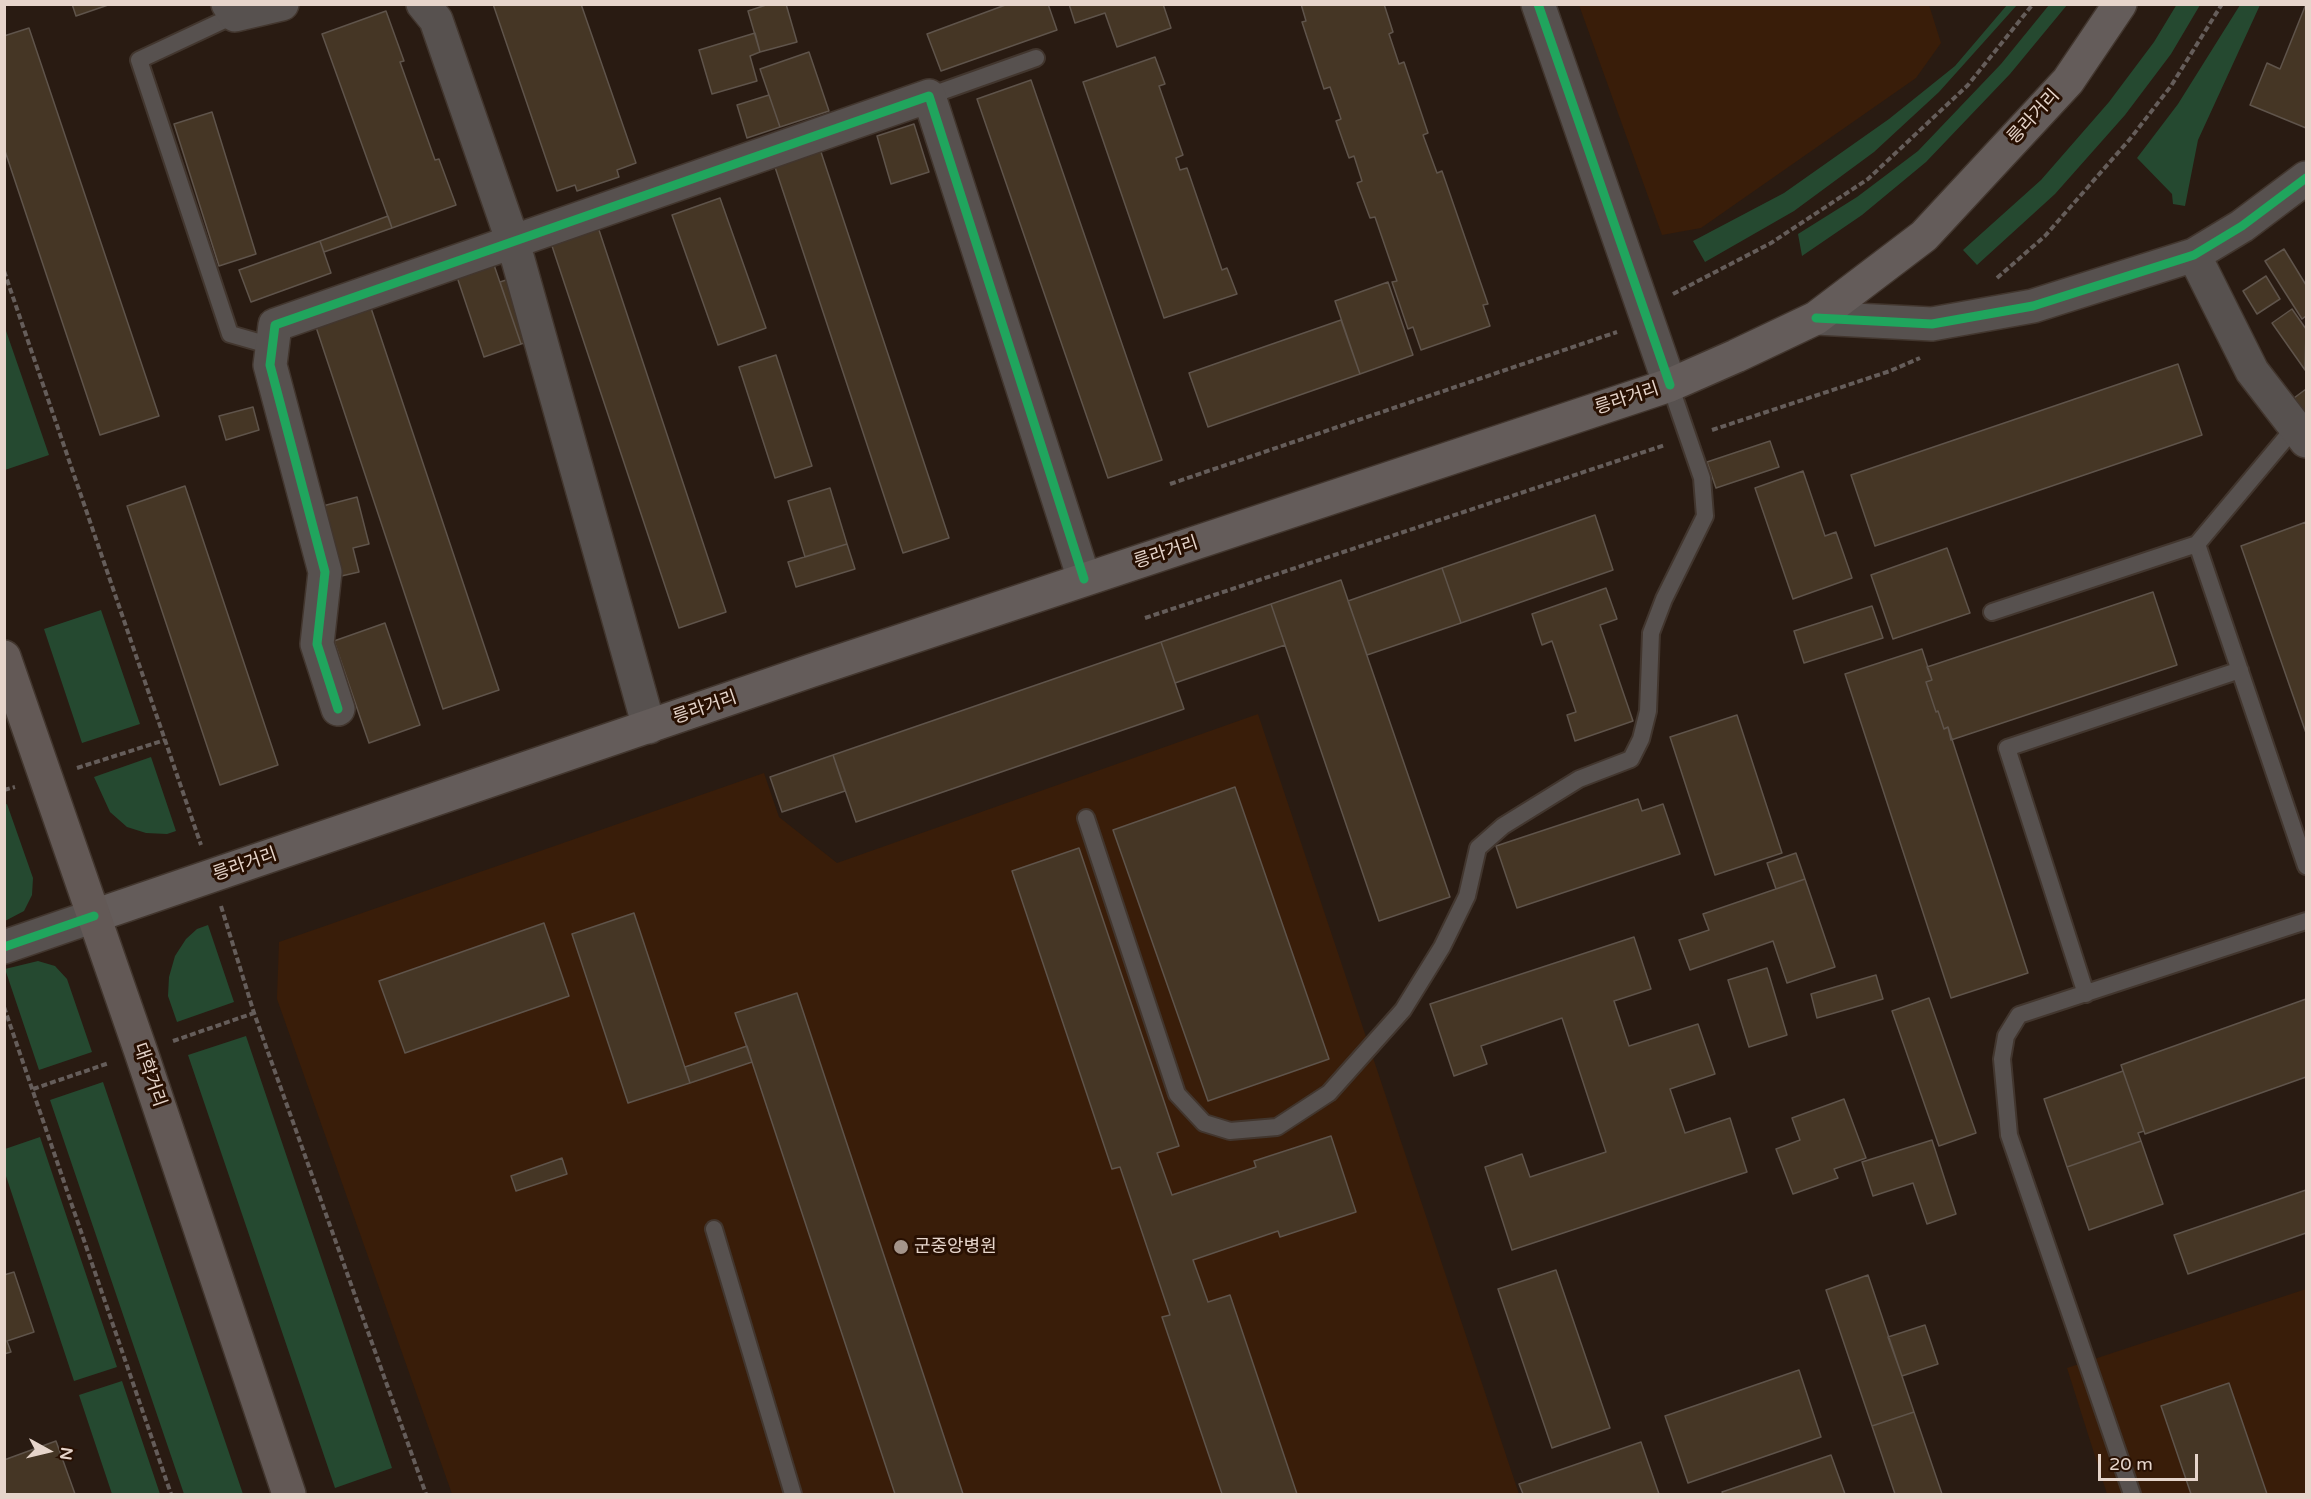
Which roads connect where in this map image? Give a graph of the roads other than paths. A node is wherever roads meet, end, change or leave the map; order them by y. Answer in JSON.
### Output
{"nodes":[{"id":1,"x":282,"y":4,"type":"edge"},
{"id":2,"x":423,"y":4,"type":"edge"},
{"id":3,"x":1538,"y":4,"type":"edge"},
{"id":4,"x":2120,"y":4,"type":"edge"},
{"id":5,"x":232,"y":10,"type":"edge"},
{"id":6,"x":1036,"y":58,"type":"dead end"},
{"id":7,"x":929,"y":96,"type":"junction"},
{"id":8,"x":2307,"y":178,"type":"edge"},
{"id":9,"x":513,"y":242,"type":"junction"},
{"id":10,"x":2194,"y":255,"type":"junction"},
{"id":11,"x":1816,"y":318,"type":"junction"},
{"id":12,"x":272,"y":346,"type":"junction"},
{"id":13,"x":1670,"y":385,"type":"junction"},
{"id":14,"x":2301,"y":434,"type":"edge"},
{"id":15,"x":2197,"y":544,"type":"junction"},
{"id":16,"x":1084,"y":579,"type":"junction"},
{"id":17,"x":1992,"y":612,"type":"dead end"},
{"id":18,"x":4,"y":657,"type":"edge"},
{"id":19,"x":2240,"y":670,"type":"junction"},
{"id":20,"x":338,"y":709,"type":"dead end"},
{"id":21,"x":649,"y":727,"type":"junction"},
{"id":22,"x":1086,"y":818,"type":"dead end"},
{"id":23,"x":2307,"y":866,"type":"edge"},
{"id":24,"x":94,"y":916,"type":"junction"},
{"id":25,"x":2307,"y":921,"type":"edge"},
{"id":26,"x":4,"y":947,"type":"edge"},
{"id":27,"x":2086,"y":994,"type":"junction"},
{"id":28,"x":714,"y":1229,"type":"dead end"},
{"id":29,"x":289,"y":1494,"type":"edge"},
{"id":30,"x":793,"y":1494,"type":"edge"},
{"id":31,"x":2132,"y":1494,"type":"edge"}],
"edges":[{"from":1,"to":5,"type":"street"},
{"from":2,"to":9,"type":"street"},
{"from":3,"to":13,"type":"street"},
{"from":4,"to":11,"type":"main road","name":"릉라거리"},
{"from":5,"to":12,"type":"lane"},
{"from":6,"to":7,"type":"lane"},
{"from":7,"to":9,"type":"street"},
{"from":7,"to":16,"type":"street"},
{"from":8,"to":10,"type":"street"},
{"from":9,"to":12,"type":"street"},
{"from":9,"to":21,"type":"street"},
{"from":10,"to":11,"type":"street"},
{"from":10,"to":14,"type":"street"},
{"from":11,"to":13,"type":"main road","name":"릉라거리"},
{"from":12,"to":20,"type":"street"},
{"from":13,"to":16,"type":"main road","name":"릉라거리"},
{"from":13,"to":22,"type":"lane"},
{"from":14,"to":15,"type":"lane"},
{"from":15,"to":17,"type":"lane"},
{"from":15,"to":19,"type":"lane"},
{"from":16,"to":21,"type":"main road","name":"릉라거리"},
{"from":18,"to":24,"type":"main road","name":"대학거리"},
{"from":19,"to":23,"type":"lane"},
{"from":19,"to":27,"type":"lane"},
{"from":21,"to":24,"type":"main road","name":"릉라거리"},
{"from":24,"to":26,"type":"street"},
{"from":24,"to":29,"type":"main road","name":"대학거리"},
{"from":25,"to":27,"type":"lane"},
{"from":27,"to":31,"type":"lane"},
{"from":28,"to":30,"type":"lane"}]}
